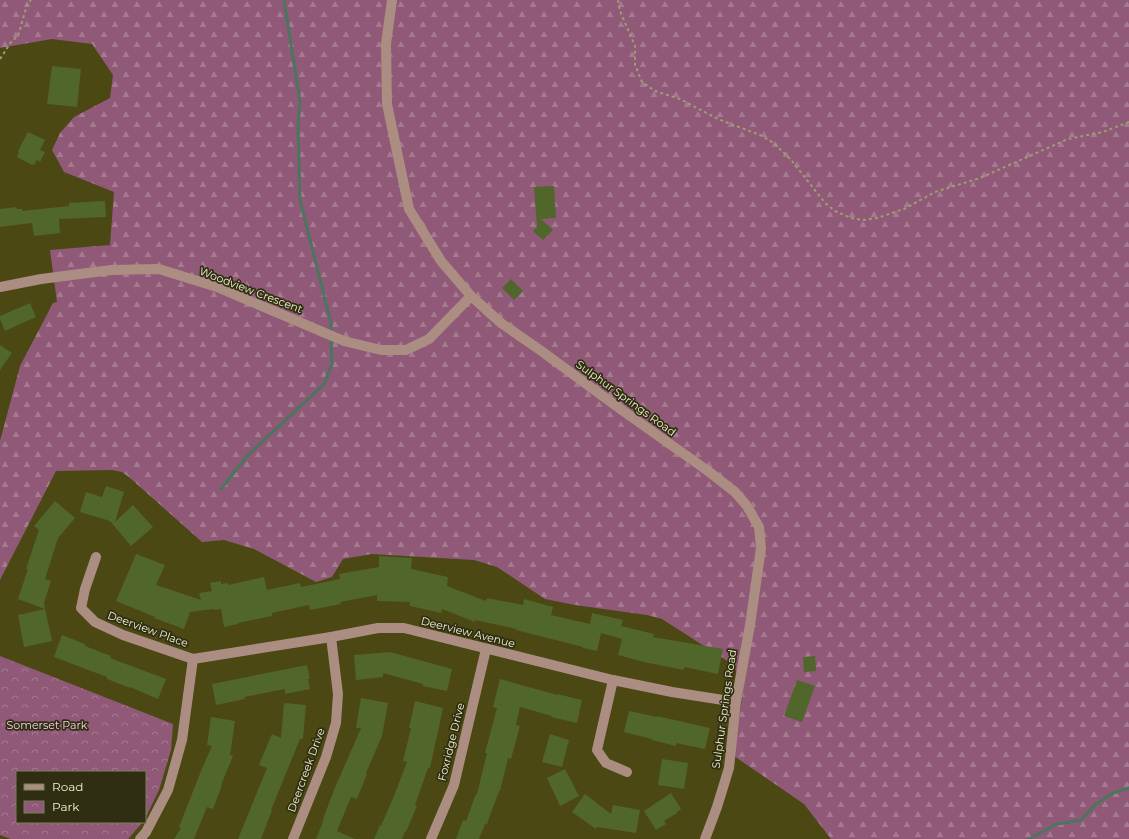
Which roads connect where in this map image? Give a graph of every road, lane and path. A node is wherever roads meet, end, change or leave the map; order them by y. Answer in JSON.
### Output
{"nodes":[{"id":1,"x":31,"y":0,"type":"edge"},
{"id":2,"x":392,"y":0,"type":"edge"},
{"id":3,"x":618,"y":0,"type":"edge"},
{"id":4,"x":0,"y":59,"type":"edge"},
{"id":5,"x":1129,"y":122,"type":"edge"},
{"id":6,"x":0,"y":287,"type":"edge"},
{"id":7,"x":471,"y":296,"type":"junction"},
{"id":8,"x":96,"y":557,"type":"dead end"},
{"id":9,"x":332,"y":637,"type":"junction"},
{"id":10,"x":486,"y":649,"type":"junction"},
{"id":11,"x":193,"y":659,"type":"junction"},
{"id":12,"x":613,"y":680,"type":"junction"},
{"id":13,"x":736,"y":702,"type":"junction"},
{"id":14,"x":627,"y":772,"type":"dead end"},
{"id":15,"x":140,"y":839,"type":"edge"},
{"id":16,"x":293,"y":839,"type":"edge"},
{"id":17,"x":431,"y":839,"type":"edge"},
{"id":18,"x":705,"y":839,"type":"edge"}],
"edges":[{"from":1,"to":4,"type":"path"},
{"from":2,"to":7,"type":"street","name":"Sulphur Springs Road"},
{"from":3,"to":5,"type":"path"},
{"from":6,"to":7,"type":"street","name":"Woodview Crescent"},
{"from":7,"to":13,"type":"street","name":"Sulphur Springs Road"},
{"from":8,"to":11,"type":"street","name":"Deerview Place"},
{"from":9,"to":10,"type":"street","name":"Deerview Avenue"},
{"from":9,"to":11,"type":"street","name":"Deerview Avenue"},
{"from":9,"to":16,"type":"street","name":"Deercreek Drive"},
{"from":10,"to":12,"type":"street","name":"Deerview Avenue"},
{"from":10,"to":17,"type":"street","name":"Foxridge Drive"},
{"from":11,"to":15,"type":"street"},
{"from":12,"to":13,"type":"street","name":"Deerview Avenue"},
{"from":12,"to":14,"type":"street"},
{"from":13,"to":18,"type":"street","name":"Sulphur Springs Road"}]}
